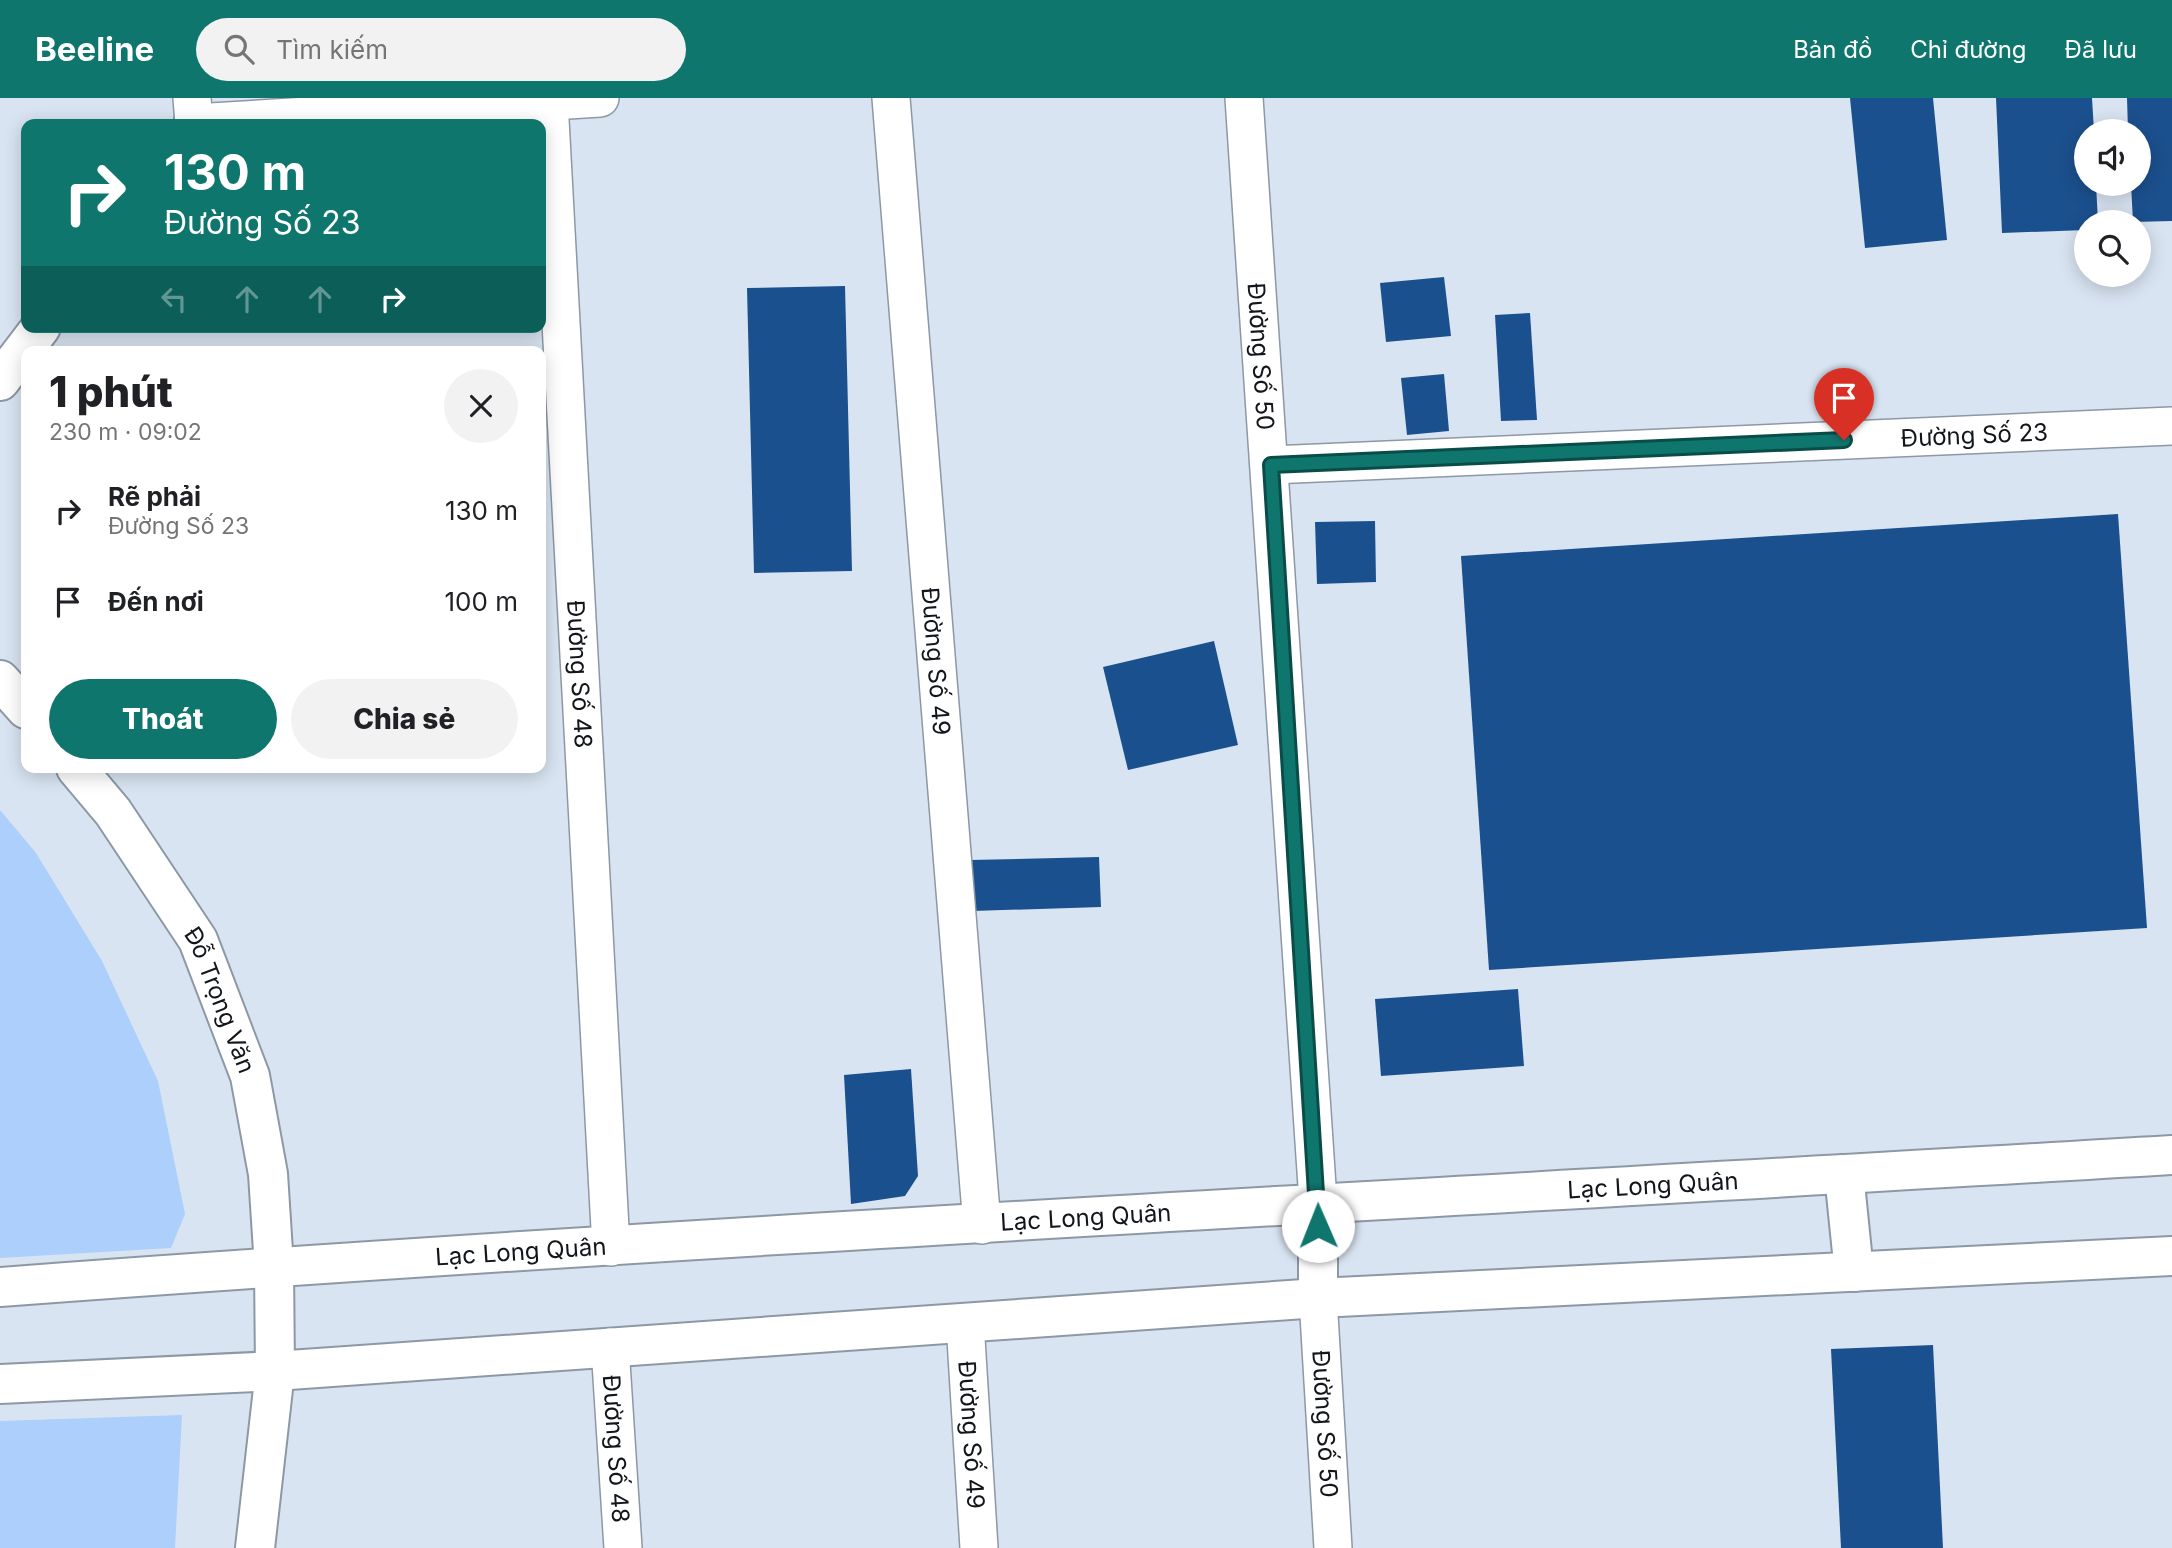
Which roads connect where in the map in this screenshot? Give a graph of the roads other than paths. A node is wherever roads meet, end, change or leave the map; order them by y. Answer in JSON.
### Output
{"nodes":[{"id":1,"x":600,"y":98,"type":"edge"},
{"id":2,"x":891,"y":98,"type":"edge"},
{"id":3,"x":1244,"y":98,"type":"edge"},
{"id":4,"x":549,"y":101,"type":"junction"},
{"id":5,"x":193,"y":115,"type":"edge"},
{"id":6,"x":21,"y":353,"type":"edge"},
{"id":7,"x":0,"y":381,"type":"edge"},
{"id":8,"x":2172,"y":426,"type":"edge"},
{"id":9,"x":1271,"y":465,"type":"junction"},
{"id":10,"x":0,"y":680,"type":"edge"},
{"id":11,"x":21,"y":703,"type":"edge"},
{"id":12,"x":80,"y":773,"type":"edge"},
{"id":13,"x":2172,"y":1155,"type":"edge"},
{"id":14,"x":1844,"y":1174,"type":"junction"},
{"id":15,"x":1318,"y":1201,"type":"junction"},
{"id":16,"x":982,"y":1225,"type":"junction"},
{"id":17,"x":611,"y":1247,"type":"junction"},
{"id":18,"x":2172,"y":1256,"type":"edge"},
{"id":19,"x":274,"y":1266,"type":"junction"},
{"id":20,"x":1854,"y":1272,"type":"junction"},
{"id":21,"x":0,"y":1287,"type":"edge"},
{"id":22,"x":1318,"y":1298,"type":"junction"},
{"id":23,"x":965,"y":1323,"type":"junction"},
{"id":24,"x":610,"y":1347,"type":"junction"},
{"id":25,"x":275,"y":1371,"type":"junction"},
{"id":26,"x":0,"y":1384,"type":"edge"},
{"id":27,"x":255,"y":1548,"type":"edge"},
{"id":28,"x":623,"y":1548,"type":"edge"},
{"id":29,"x":979,"y":1548,"type":"edge"},
{"id":30,"x":1333,"y":1548,"type":"edge"}],
"edges":[{"from":1,"to":4,"type":"street"},
{"from":2,"to":16,"type":"street","name":"Đường Số 49"},
{"from":3,"to":9,"type":"street","name":"Đường Số 50"},
{"from":4,"to":5,"type":"street"},
{"from":4,"to":17,"type":"street","name":"Đường Số 48"},
{"from":6,"to":7,"type":"main road"},
{"from":8,"to":9,"type":"street","name":"Đường Số 23"},
{"from":9,"to":15,"type":"street","name":"Đường Số 50"},
{"from":10,"to":11,"type":"main road"},
{"from":12,"to":19,"type":"main road","name":"Đỗ Trọng Văn"},
{"from":13,"to":14,"type":"main road","name":"Lạc Long Quân"},
{"from":14,"to":15,"type":"main road","name":"Lạc Long Quân"},
{"from":14,"to":20,"type":"main road"},
{"from":15,"to":16,"type":"main road","name":"Lạc Long Quân"},
{"from":15,"to":22,"type":"main road"},
{"from":16,"to":17,"type":"main road","name":"Lạc Long Quân"},
{"from":17,"to":19,"type":"main road","name":"Lạc Long Quân"},
{"from":18,"to":20,"type":"main road"},
{"from":19,"to":21,"type":"main road","name":"Lạc Long Quân"},
{"from":19,"to":25,"type":"main road","name":"Đỗ Trọng Văn"},
{"from":20,"to":22,"type":"main road"},
{"from":22,"to":23,"type":"main road"},
{"from":22,"to":30,"type":"street","name":"Đường Số 50"},
{"from":23,"to":24,"type":"main road"},
{"from":23,"to":29,"type":"street","name":"Đường Số 49"},
{"from":24,"to":25,"type":"main road"},
{"from":24,"to":28,"type":"street","name":"Đường Số 48"},
{"from":25,"to":26,"type":"main road"},
{"from":25,"to":27,"type":"main road","name":"Đỗ Trọng Văn"}]}
